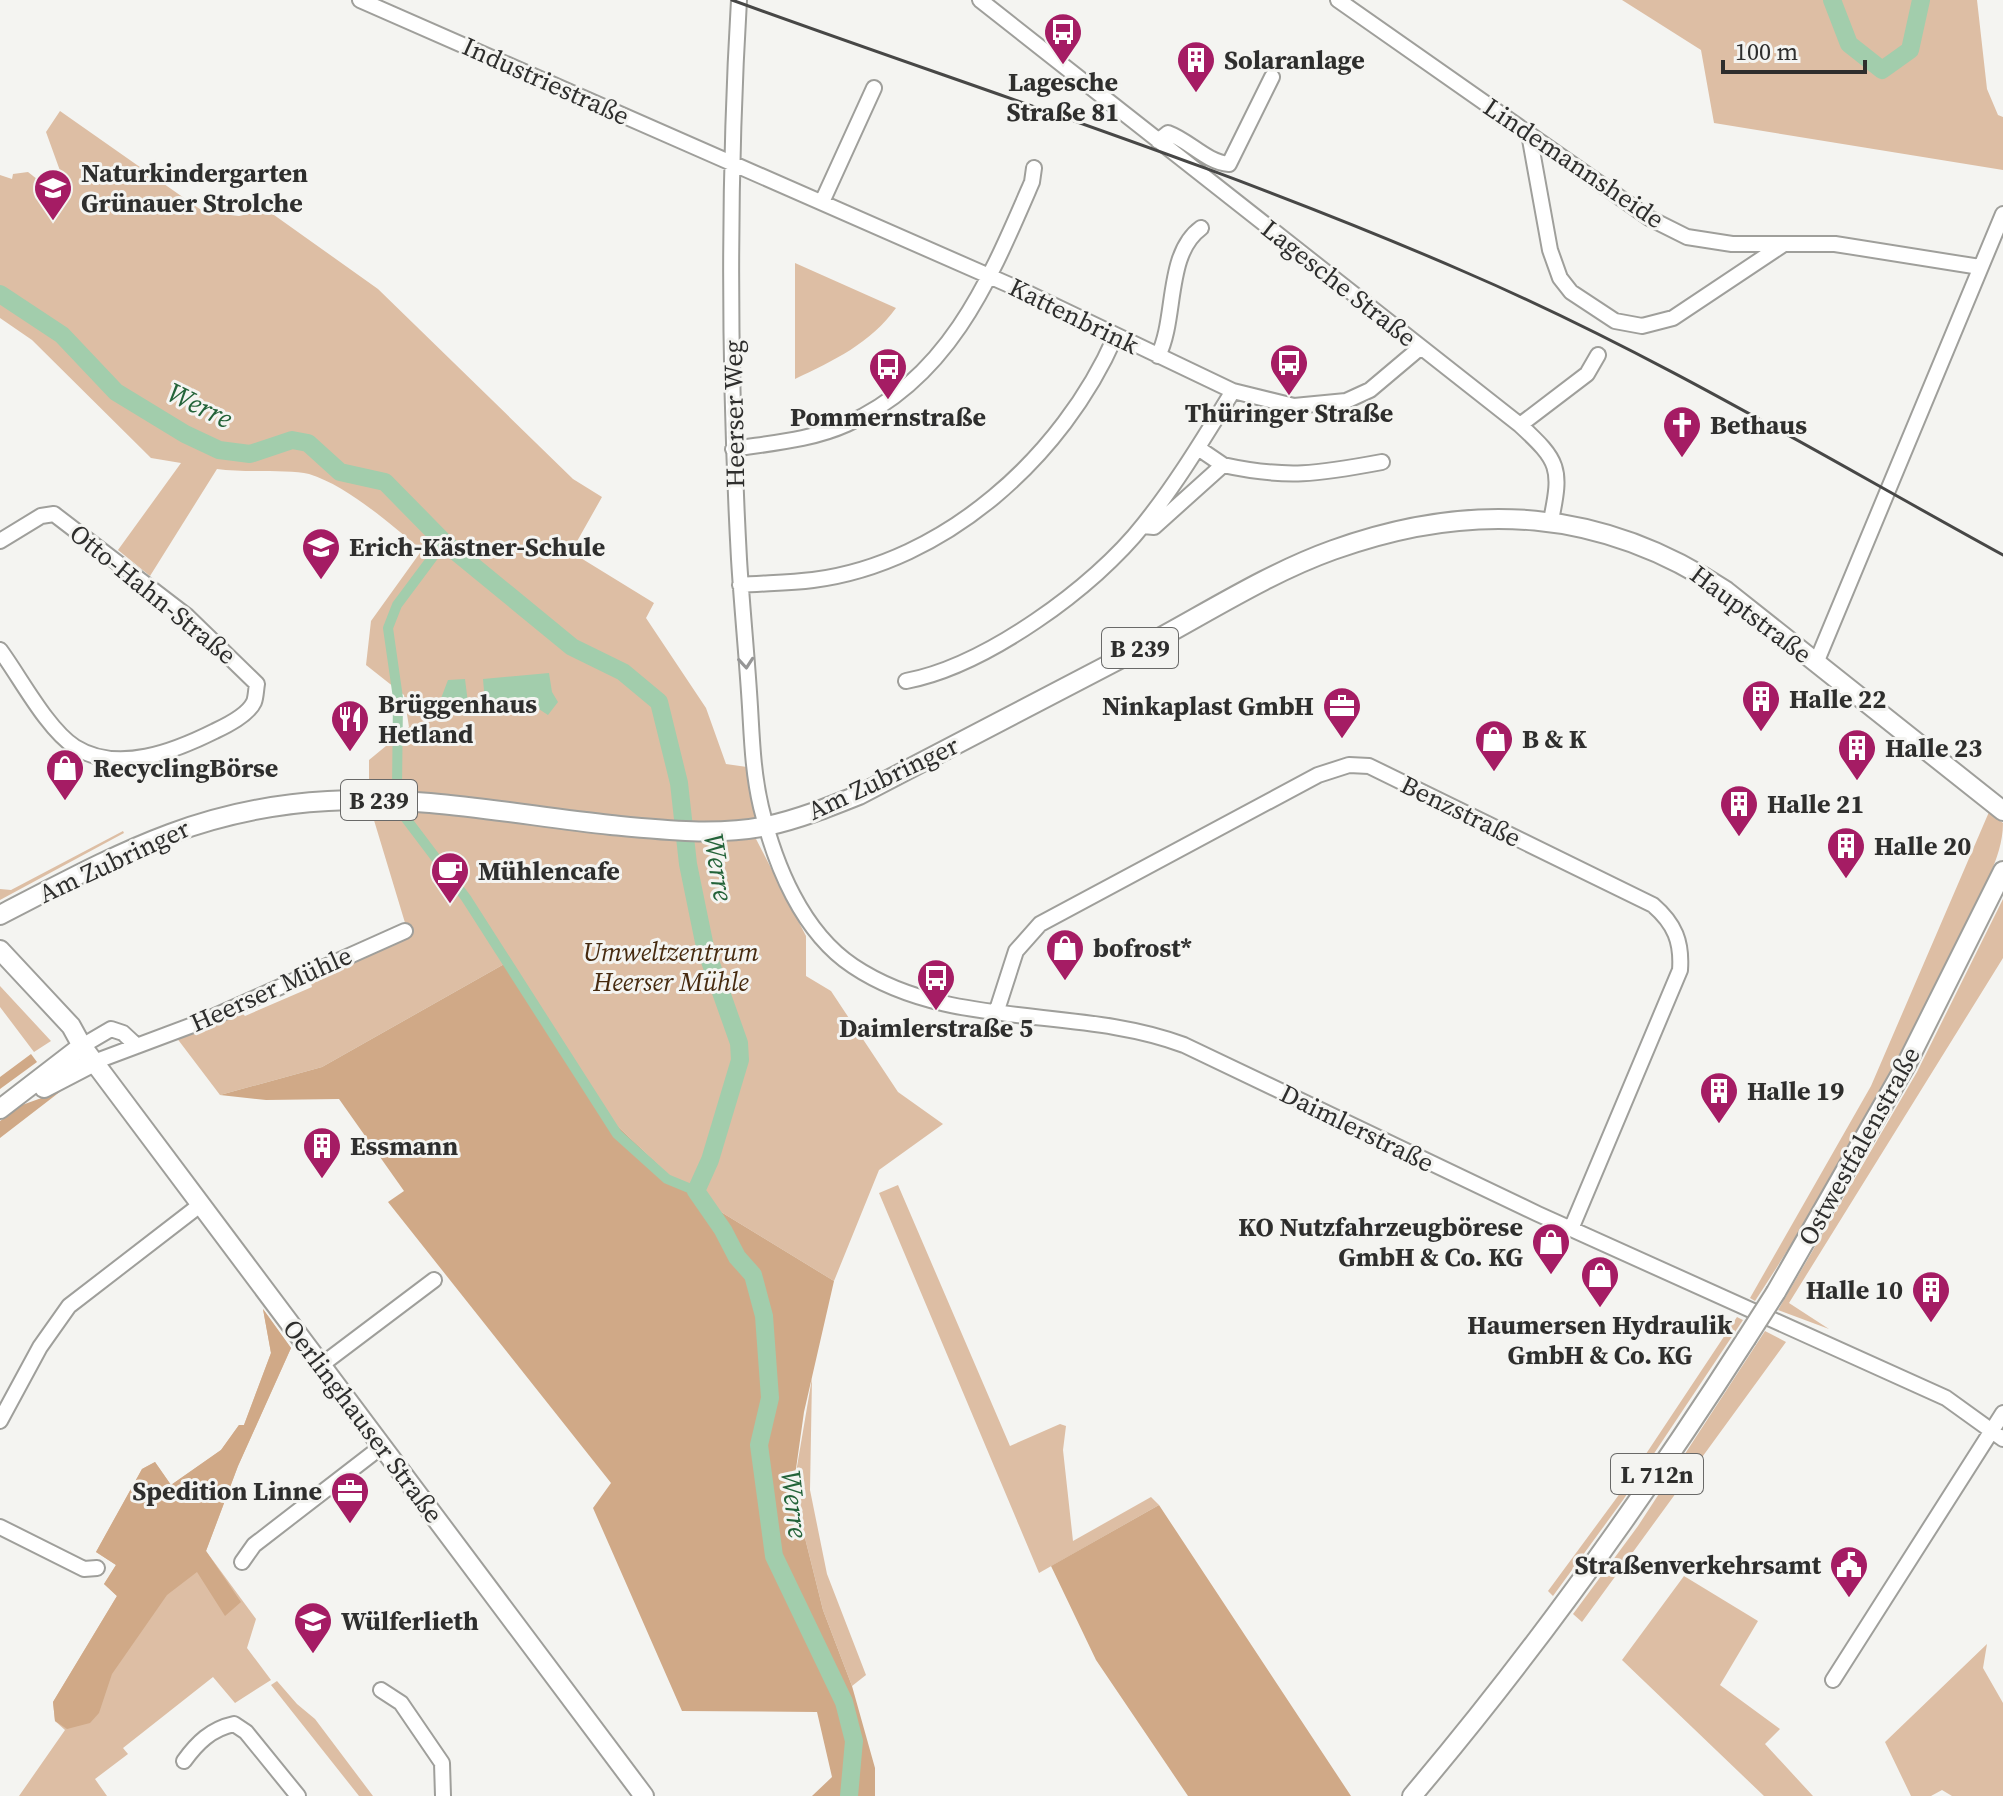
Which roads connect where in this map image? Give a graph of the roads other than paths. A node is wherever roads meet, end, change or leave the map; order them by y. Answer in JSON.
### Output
{"nodes":[{"id":1,"x":360,"y":0,"type":"edge"},
{"id":2,"x":739,"y":0,"type":"edge"},
{"id":3,"x":980,"y":0,"type":"edge"},
{"id":4,"x":1338,"y":0,"type":"edge"},
{"id":5,"x":1272,"y":77,"type":"dead end"},
{"id":6,"x":874,"y":88,"type":"dead end"},
{"id":7,"x":1529,"y":134,"type":"junction"},
{"id":8,"x":1158,"y":141,"type":"junction"},
{"id":9,"x":730,"y":165,"type":"junction"},
{"id":10,"x":1034,"y":168,"type":"dead end"},
{"id":11,"x":822,"y":202,"type":"junction"},
{"id":12,"x":2003,"y":214,"type":"edge"},
{"id":13,"x":1201,"y":228,"type":"dead end"},
{"id":14,"x":1784,"y":243,"type":"junction"},
{"id":15,"x":1980,"y":267,"type":"junction"},
{"id":16,"x":991,"y":276,"type":"junction"},
{"id":17,"x":1115,"y":337,"type":"junction"},
{"id":18,"x":1421,"y":347,"type":"junction"},
{"id":19,"x":1598,"y":355,"type":"dead end"},
{"id":20,"x":1158,"y":356,"type":"junction"},
{"id":21,"x":1233,"y":391,"type":"junction"},
{"id":22,"x":1520,"y":425,"type":"junction"},
{"id":23,"x":1198,"y":448,"type":"junction"},
{"id":24,"x":733,"y":449,"type":"junction"},
{"id":25,"x":1382,"y":462,"type":"dead end"},
{"id":26,"x":1223,"y":465,"type":"junction"},
{"id":27,"x":1551,"y":520,"type":"junction"},
{"id":28,"x":1143,"y":526,"type":"junction"},
{"id":29,"x":0,"y":541,"type":"edge"},
{"id":30,"x":740,"y":585,"type":"junction"},
{"id":31,"x":0,"y":650,"type":"edge"},
{"id":32,"x":1816,"y":663,"type":"junction"},
{"id":33,"x":906,"y":681,"type":"dead end"},
{"id":34,"x":2003,"y":811,"type":"edge"},
{"id":35,"x":766,"y":826,"type":"junction"},
{"id":36,"x":2003,"y":871,"type":"edge"},
{"id":37,"x":0,"y":915,"type":"edge"},
{"id":38,"x":405,"y":931,"type":"dead end"},
{"id":39,"x":0,"y":950,"type":"edge"},
{"id":40,"x":0,"y":968,"type":"edge"},
{"id":41,"x":997,"y":1010,"type":"junction"},
{"id":42,"x":82,"y":1046,"type":"junction"},
{"id":43,"x":137,"y":1046,"type":"junction"},
{"id":44,"x":94,"y":1062,"type":"junction"},
{"id":45,"x":8,"y":1104,"type":"edge"},
{"id":46,"x":200,"y":1205,"type":"junction"},
{"id":47,"x":1571,"y":1229,"type":"junction"},
{"id":48,"x":434,"y":1280,"type":"dead end"},
{"id":49,"x":320,"y":1366,"type":"junction"},
{"id":50,"x":2003,"y":1413,"type":"edge"},
{"id":51,"x":0,"y":1421,"type":"edge"},
{"id":52,"x":1998,"y":1434,"type":"edge"},
{"id":53,"x":381,"y":1447,"type":"junction"},
{"id":54,"x":0,"y":1527,"type":"edge"},
{"id":55,"x":242,"y":1562,"type":"dead end"},
{"id":56,"x":97,"y":1568,"type":"dead end"},
{"id":57,"x":1833,"y":1680,"type":"dead end"},
{"id":58,"x":381,"y":1690,"type":"dead end"},
{"id":59,"x":184,"y":1761,"type":"dead end"},
{"id":60,"x":298,"y":1796,"type":"edge"},
{"id":61,"x":443,"y":1796,"type":"edge"},
{"id":62,"x":644,"y":1796,"type":"edge"},
{"id":63,"x":1412,"y":1796,"type":"edge"}],
"edges":[{"from":1,"to":9,"type":"street","name":"Industriestraße"},
{"from":2,"to":9,"type":"street","name":"Heerser Weg"},
{"from":3,"to":8,"type":"street","name":"Lagesche Straße"},
{"from":4,"to":7,"type":"street","name":"Lindemannsheide"},
{"from":5,"to":8,"type":"street"},
{"from":6,"to":11,"type":"street"},
{"from":7,"to":14,"type":"street","name":"Lindemannsheide"},
{"from":7,"to":14,"type":"street"},
{"from":8,"to":18,"type":"street","name":"Lagesche Straße"},
{"from":9,"to":11,"type":"street","name":"Kattenbrink"},
{"from":9,"to":24,"type":"street","name":"Heerser Weg"},
{"from":10,"to":16,"type":"street","name":"Kattenbrink"},
{"from":11,"to":16,"type":"street","name":"Kattenbrink"},
{"from":12,"to":15,"type":"street"},
{"from":13,"to":20,"type":"street","name":"Kattenbrink"},
{"from":14,"to":15,"type":"street","name":"Lindemannsheide"},
{"from":15,"to":32,"type":"street"},
{"from":16,"to":17,"type":"street","name":"Kattenbrink"},
{"from":16,"to":24,"type":"street"},
{"from":17,"to":20,"type":"street","name":"Kattenbrink"},
{"from":17,"to":30,"type":"street"},
{"from":18,"to":21,"type":"street","name":"Kattenbrink"},
{"from":18,"to":22,"type":"street","name":"Lagesche Straße"},
{"from":19,"to":22,"type":"street"},
{"from":20,"to":21,"type":"street","name":"Kattenbrink"},
{"from":21,"to":23,"type":"street"},
{"from":22,"to":27,"type":"street","name":"Lagesche Straße"},
{"from":23,"to":26,"type":"street"},
{"from":23,"to":28,"type":"street"},
{"from":24,"to":30,"type":"street","name":"Heerser Weg"},
{"from":25,"to":26,"type":"street"},
{"from":26,"to":28,"type":"street"},
{"from":27,"to":32,"type":"main road","name":"Hauptstraße","number":"B 239"},
{"from":27,"to":35,"type":"main road","name":"Am Zubringer","number":"B 239"},
{"from":28,"to":33,"type":"street"},
{"from":29,"to":31,"type":"street","name":"Otto-Hahn-Straße"},
{"from":30,"to":35,"type":"street","name":"Heerser Weg","one_way":true},
{"from":32,"to":34,"type":"main road","name":"Hauptstraße","number":"B 239"},
{"from":35,"to":37,"type":"main road","name":"Am Zubringer","number":"B 239"},
{"from":35,"to":41,"type":"street","name":"Daimlerstraße"},
{"from":36,"to":63,"type":"main road","name":"Ostwestfalenstraße","number":"L 712n","bridge":true},
{"from":38,"to":43,"type":"street","name":"Heerser Mühle"},
{"from":39,"to":42,"type":"main road","name":"Oerlinghauser Straße"},
{"from":40,"to":42,"type":"main road","name":"Oerlinghauser Straße"},
{"from":41,"to":47,"type":"street","name":"Daimlerstraße"},
{"from":41,"to":47,"type":"street","name":"Benzstraße"},
{"from":42,"to":43,"type":"street"},
{"from":42,"to":44,"type":"main road","name":"Oerlinghauser Straße"},
{"from":42,"to":45,"type":"main road"},
{"from":43,"to":44,"type":"street","name":"Heerser Mühle"},
{"from":44,"to":45,"type":"main road"},
{"from":44,"to":46,"type":"main road","name":"Oerlinghauser Straße"},
{"from":46,"to":49,"type":"main road","name":"Oerlinghauser Straße"},
{"from":46,"to":51,"type":"street"},
{"from":47,"to":52,"type":"street","name":"Daimlerstraße"},
{"from":48,"to":49,"type":"street"},
{"from":49,"to":53,"type":"main road","name":"Oerlinghauser Straße"},
{"from":50,"to":52,"type":"street"},
{"from":52,"to":57,"type":"street"},
{"from":53,"to":55,"type":"street"},
{"from":53,"to":62,"type":"main road","name":"Oerlinghauser Straße"},
{"from":54,"to":56,"type":"street"},
{"from":58,"to":61,"type":"street"},
{"from":59,"to":60,"type":"street"}]}
